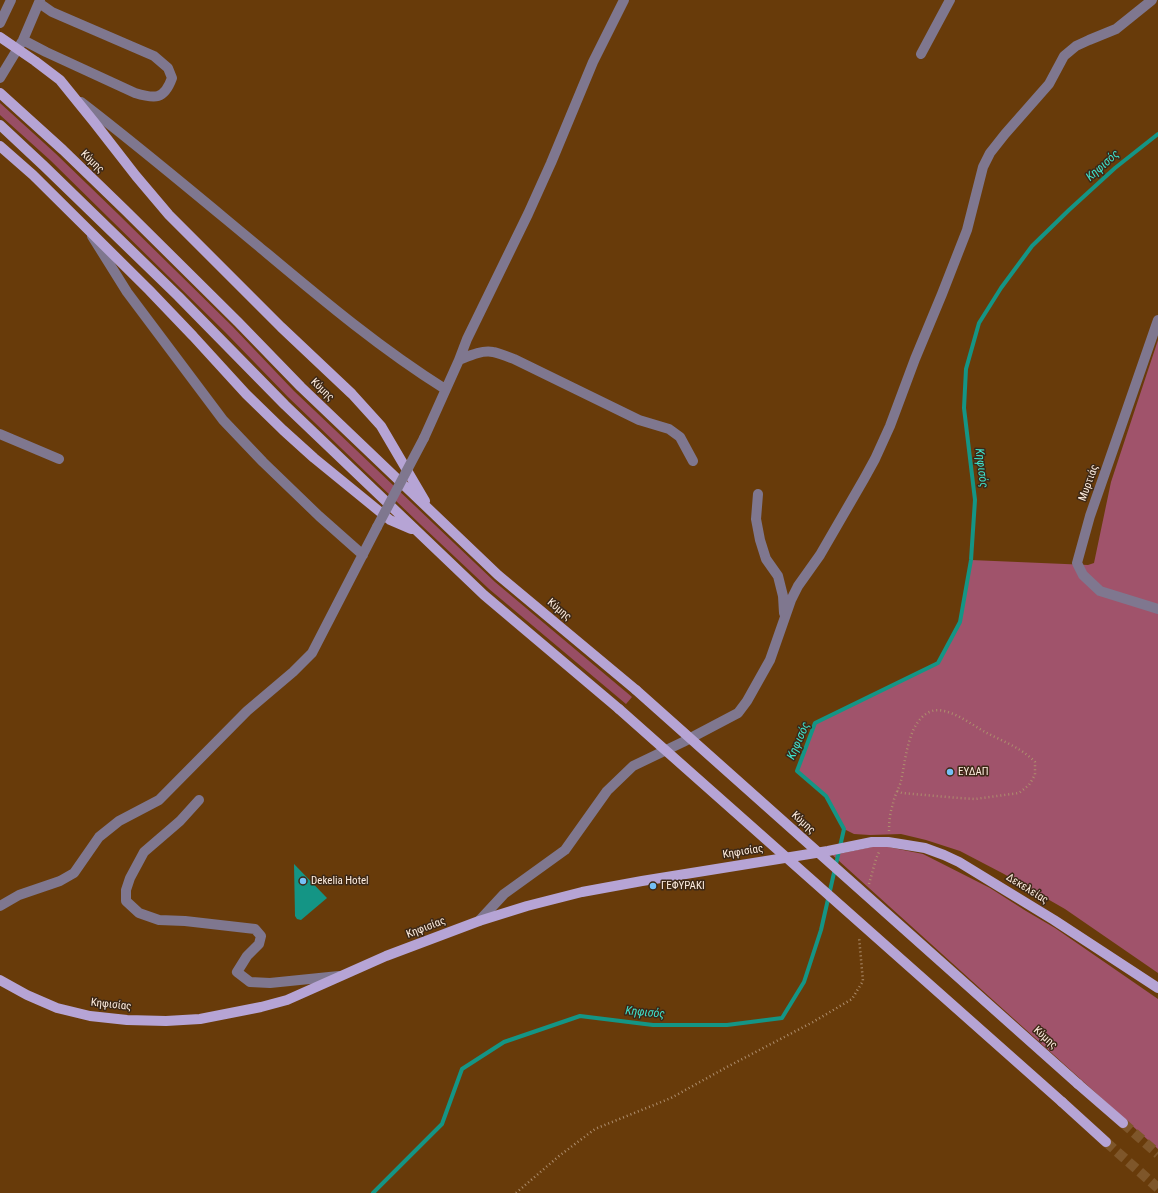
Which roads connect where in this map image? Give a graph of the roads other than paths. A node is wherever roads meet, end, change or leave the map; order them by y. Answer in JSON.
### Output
{"nodes":[{"id":1,"x":11,"y":0,"type":"edge"},
{"id":2,"x":624,"y":0,"type":"edge"},
{"id":3,"x":950,"y":0,"type":"edge"},
{"id":4,"x":1152,"y":0,"type":"edge"},
{"id":5,"x":39,"y":2,"type":"edge"},
{"id":6,"x":0,"y":23,"type":"edge"},
{"id":7,"x":0,"y":37,"type":"edge"},
{"id":8,"x":23,"y":40,"type":"junction"},
{"id":9,"x":17,"y":49,"type":"junction"},
{"id":10,"x":921,"y":54,"type":"dead end"},
{"id":11,"x":0,"y":78,"type":"edge"},
{"id":12,"x":0,"y":93,"type":"edge"},
{"id":13,"x":76,"y":98,"type":"junction"},
{"id":14,"x":0,"y":126,"type":"edge"},
{"id":15,"x":0,"y":146,"type":"edge"},
{"id":16,"x":86,"y":227,"type":"junction"},
{"id":17,"x":1158,"y":320,"type":"edge"},
{"id":18,"x":459,"y":360,"type":"junction"},
{"id":19,"x":445,"y":389,"type":"junction"},
{"id":20,"x":0,"y":434,"type":"edge"},
{"id":21,"x":59,"y":459,"type":"dead end"},
{"id":22,"x":693,"y":461,"type":"dead end"},
{"id":23,"x":758,"y":494,"type":"dead end"},
{"id":24,"x":432,"y":514,"type":"junction"},
{"id":25,"x":418,"y":533,"type":"junction"},
{"id":26,"x":363,"y":555,"type":"junction"},
{"id":27,"x":1158,"y":609,"type":"edge"},
{"id":28,"x":784,"y":617,"type":"junction"},
{"id":29,"x":199,"y":800,"type":"dead end"},
{"id":30,"x":872,"y":842,"type":"joint"},
{"id":31,"x":0,"y":906,"type":"edge"},
{"id":32,"x":479,"y":921,"type":"junction"},
{"id":33,"x":343,"y":976,"type":"junction"},
{"id":34,"x":0,"y":980,"type":"edge"},
{"id":35,"x":1158,"y":988,"type":"edge"},
{"id":36,"x":1123,"y":1123,"type":"tunnel mouth"},
{"id":37,"x":1106,"y":1142,"type":"tunnel mouth"}],
"edges":[{"from":1,"to":6,"type":"street"},
{"from":2,"to":18,"type":"street"},
{"from":3,"to":10,"type":"street"},
{"from":4,"to":28,"type":"street"},
{"from":5,"to":8,"type":"street"},
{"from":5,"to":8,"type":"street"},
{"from":7,"to":9,"type":"main road"},
{"from":8,"to":9,"type":"street"},
{"from":9,"to":11,"type":"street"},
{"from":9,"to":13,"type":"main road"},
{"from":12,"to":24,"type":"main road","name":"Κύμης"},
{"from":13,"to":19,"type":"street"},
{"from":13,"to":24,"type":"main road"},
{"from":14,"to":25,"type":"main road"},
{"from":15,"to":16,"type":"main road"},
{"from":16,"to":25,"type":"main road"},
{"from":16,"to":26,"type":"street"},
{"from":17,"to":27,"type":"street","name":"Μυρτιάς"},
{"from":18,"to":19,"type":"street"},
{"from":18,"to":22,"type":"street"},
{"from":19,"to":26,"type":"street","bridge":true},
{"from":20,"to":21,"type":"street"},
{"from":23,"to":28,"type":"street"},
{"from":24,"to":36,"type":"main road","name":"Κύμης","bridge":true},
{"from":25,"to":37,"type":"main road","bridge":true},
{"from":26,"to":31,"type":"street"},
{"from":28,"to":32,"type":"street"},
{"from":29,"to":33,"type":"street"},
{"from":30,"to":32,"type":"main road","name":"Κηφισίας"},
{"from":30,"to":35,"type":"main road","name":"Δεκελείας"},
{"from":32,"to":33,"type":"main road","name":"Κηφισίας"},
{"from":33,"to":34,"type":"main road","name":"Κηφισίας"}]}
